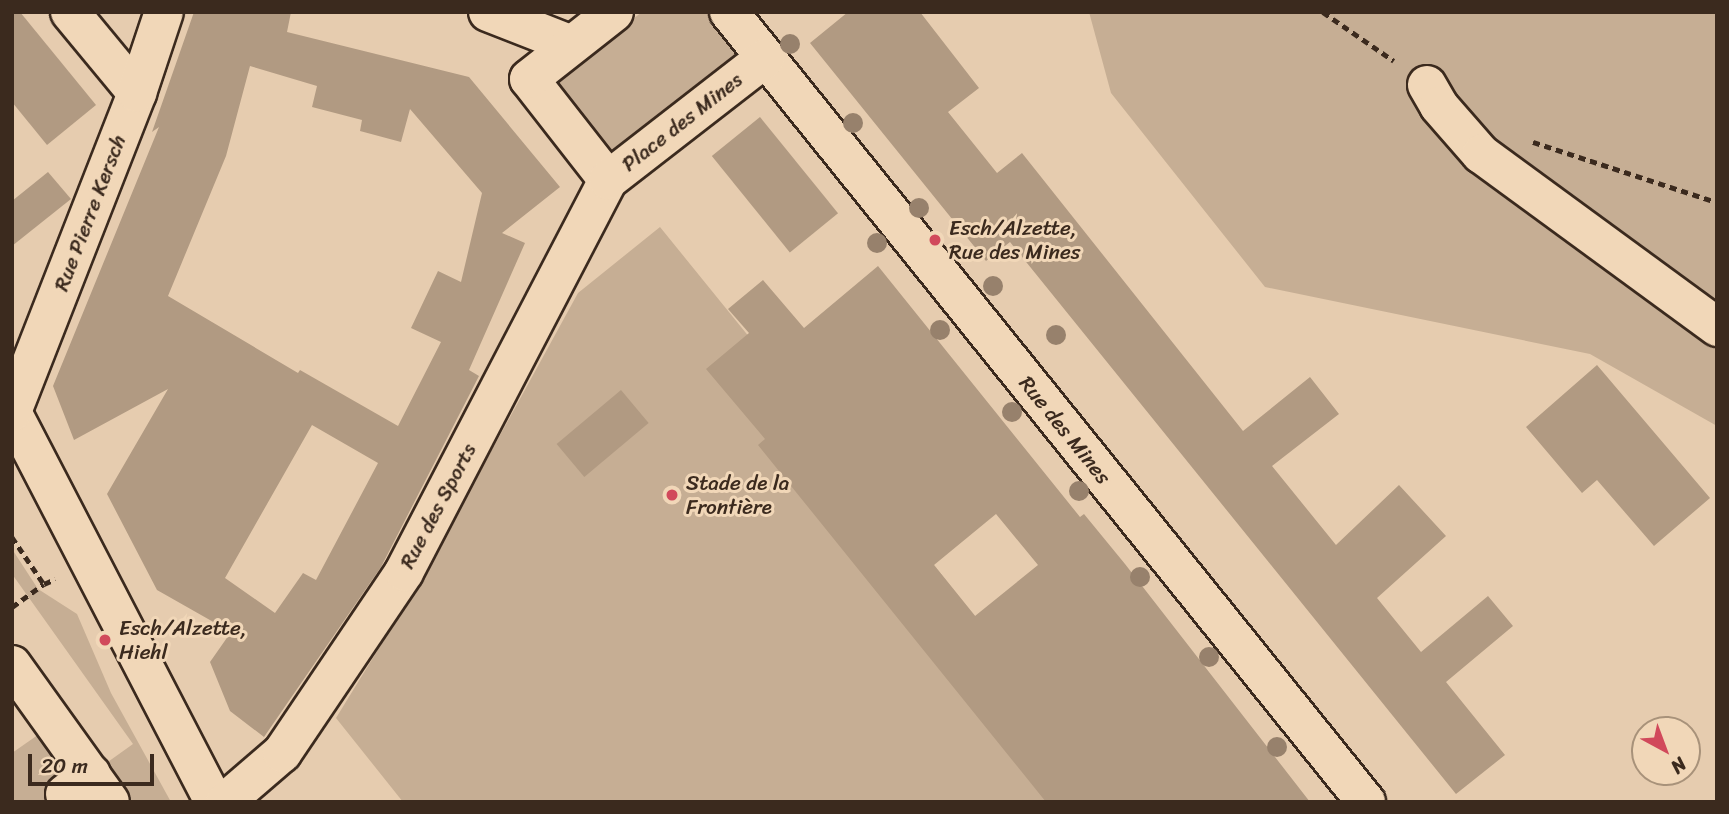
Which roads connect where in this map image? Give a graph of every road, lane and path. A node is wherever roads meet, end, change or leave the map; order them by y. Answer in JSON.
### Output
{"nodes":[{"id":1,"x":70,"y":12,"type":"edge"},
{"id":2,"x":164,"y":12,"type":"edge"},
{"id":3,"x":488,"y":12,"type":"edge"},
{"id":4,"x":614,"y":12,"type":"edge"},
{"id":5,"x":729,"y":12,"type":"edge"},
{"id":6,"x":1323,"y":12,"type":"edge"},
{"id":7,"x":572,"y":45,"type":"junction"},
{"id":8,"x":765,"y":58,"type":"junction"},
{"id":9,"x":1427,"y":85,"type":"joint"},
{"id":10,"x":137,"y":93,"type":"junction"},
{"id":11,"x":1481,"y":154,"type":"junction"},
{"id":12,"x":608,"y":180,"type":"junction"},
{"id":13,"x":1717,"y":202,"type":"edge"},
{"id":14,"x":1717,"y":327,"type":"edge"},
{"id":15,"x":12,"y":412,"type":"edge"},
{"id":16,"x":44,"y":584,"type":"dead end"},
{"id":17,"x":12,"y":607,"type":"edge"},
{"id":18,"x":12,"y":664,"type":"edge"},
{"id":19,"x":89,"y":790,"type":"edge"},
{"id":20,"x":214,"y":802,"type":"edge"},
{"id":21,"x":225,"y":802,"type":"edge"},
{"id":22,"x":1366,"y":802,"type":"edge"}],
"edges":[{"from":1,"to":10,"type":"street"},
{"from":2,"to":10,"type":"street","name":"Rue Pierre Kersch"},
{"from":3,"to":7,"type":"street"},
{"from":4,"to":7,"type":"street","name":"Place des Mines"},
{"from":5,"to":8,"type":"street","name":"Place des Mines"},
{"from":6,"to":9,"type":"path"},
{"from":7,"to":12,"type":"street","name":"Place des Mines"},
{"from":8,"to":12,"type":"street","name":"Place des Mines"},
{"from":8,"to":22,"type":"street","name":"Rue des Mines"},
{"from":9,"to":11,"type":"street"},
{"from":10,"to":15,"type":"street","name":"Rue Pierre Kersch"},
{"from":11,"to":13,"type":"path"},
{"from":11,"to":14,"type":"street"},
{"from":12,"to":21,"type":"street","name":"Rue des Sports"},
{"from":15,"to":20,"type":"street"},
{"from":16,"to":17,"type":"path"},
{"from":18,"to":19,"type":"street"}]}
